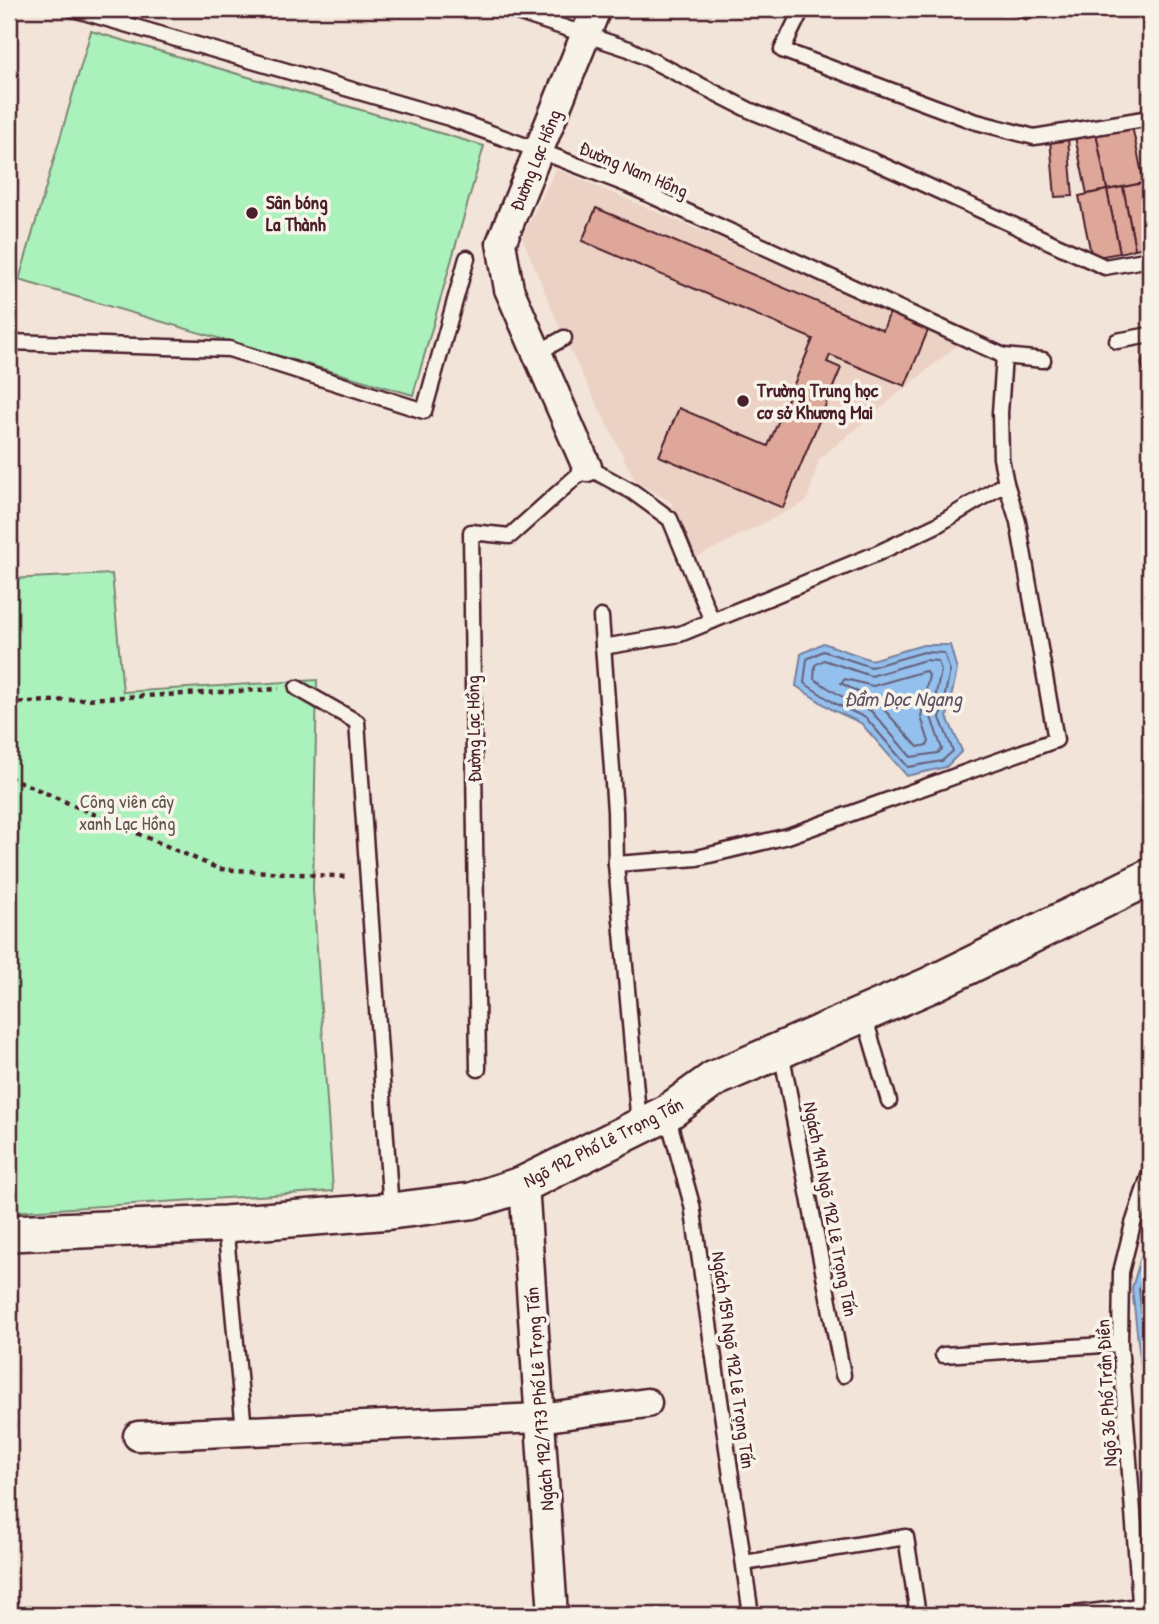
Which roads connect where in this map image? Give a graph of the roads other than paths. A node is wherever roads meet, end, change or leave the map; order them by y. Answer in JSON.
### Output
{"nodes":[{"id":1,"x":73,"y":9,"type":"edge"},
{"id":2,"x":508,"y":9,"type":"edge"},
{"id":3,"x":802,"y":9,"type":"edge"},
{"id":4,"x":1022,"y":9,"type":"edge"},
{"id":5,"x":1037,"y":9,"type":"edge"},
{"id":6,"x":591,"y":21,"type":"edge"},
{"id":7,"x":1150,"y":118,"type":"edge"},
{"id":8,"x":540,"y":151,"type":"junction"},
{"id":9,"x":467,"y":258,"type":"dead end"},
{"id":10,"x":1150,"y":259,"type":"edge"},
{"id":11,"x":1150,"y":335,"type":"edge"},
{"id":12,"x":564,"y":338,"type":"dead end"},
{"id":13,"x":1116,"y":341,"type":"dead end"},
{"id":14,"x":9,"y":342,"type":"edge"},
{"id":15,"x":537,"y":353,"type":"junction"},
{"id":16,"x":1004,"y":356,"type":"junction"},
{"id":17,"x":1043,"y":360,"type":"dead end"},
{"id":18,"x":587,"y":467,"type":"junction"},
{"id":19,"x":1006,"y":482,"type":"junction"},
{"id":20,"x":601,"y":617,"type":"dead end"},
{"id":21,"x":712,"y":621,"type":"junction"},
{"id":22,"x":603,"y":648,"type":"junction"},
{"id":23,"x":297,"y":688,"type":"road end"},
{"id":24,"x":616,"y":864,"type":"junction"},
{"id":25,"x":1150,"y":877,"type":"edge"},
{"id":26,"x":864,"y":1015,"type":"junction"},
{"id":27,"x":781,"y":1051,"type":"junction"},
{"id":28,"x":478,"y":1069,"type":"dead end"},
{"id":29,"x":889,"y":1101,"type":"dead end"},
{"id":30,"x":653,"y":1119,"type":"junction"},
{"id":31,"x":1150,"y":1173,"type":"edge"},
{"id":32,"x":524,"y":1184,"type":"junction"},
{"id":33,"x":391,"y":1211,"type":"junction"},
{"id":34,"x":225,"y":1224,"type":"junction"},
{"id":35,"x":9,"y":1233,"type":"edge"},
{"id":36,"x":1119,"y":1344,"type":"junction"},
{"id":37,"x":943,"y":1355,"type":"dead end"},
{"id":38,"x":843,"y":1375,"type":"dead end"},
{"id":39,"x":647,"y":1403,"type":"dead end"},
{"id":40,"x":540,"y":1419,"type":"junction"},
{"id":41,"x":244,"y":1430,"type":"junction"},
{"id":42,"x":138,"y":1436,"type":"dead end"},
{"id":43,"x":744,"y":1563,"type":"junction"},
{"id":44,"x":1140,"y":1611,"type":"edge"},
{"id":45,"x":553,"y":1615,"type":"edge"},
{"id":46,"x":751,"y":1615,"type":"edge"},
{"id":47,"x":918,"y":1615,"type":"edge"},
{"id":48,"x":1067,"y":1615,"type":"edge"}],
"edges":[{"from":1,"to":8,"type":"lane","name":"Đường Nam Hồng"},
{"from":2,"to":6,"type":"lane"},
{"from":3,"to":7,"type":"lane"},
{"from":4,"to":5,"type":"lane"},
{"from":6,"to":8,"type":"street","name":"Đường Lạc Hồng"},
{"from":6,"to":10,"type":"lane"},
{"from":8,"to":15,"type":"street","name":"Đường Lạc Hồng"},
{"from":8,"to":16,"type":"lane","name":"Đường Nam Hồng"},
{"from":9,"to":14,"type":"lane"},
{"from":11,"to":13,"type":"lane"},
{"from":12,"to":15,"type":"lane"},
{"from":15,"to":18,"type":"street","name":"Đường Lạc Hồng"},
{"from":16,"to":17,"type":"lane","name":"Đường Nam Hồng"},
{"from":16,"to":19,"type":"lane"},
{"from":18,"to":21,"type":"lane"},
{"from":18,"to":28,"type":"lane","name":"Đường Lạc Hồng"},
{"from":19,"to":21,"type":"lane"},
{"from":19,"to":24,"type":"lane"},
{"from":20,"to":22,"type":"lane"},
{"from":21,"to":22,"type":"lane"},
{"from":22,"to":24,"type":"lane"},
{"from":23,"to":33,"type":"lane"},
{"from":24,"to":30,"type":"lane"},
{"from":25,"to":26,"type":"street","name":"Ngõ 192 Phố Lê Trọng Tấn"},
{"from":26,"to":27,"type":"street","name":"Ngõ 192 Phố Lê Trọng Tấn"},
{"from":26,"to":29,"type":"lane"},
{"from":27,"to":30,"type":"street","name":"Ngõ 192 Phố Lê Trọng Tấn"},
{"from":27,"to":38,"type":"lane","name":"Ngách 149 Ngõ 192 Lê Trọng Tấn"},
{"from":30,"to":32,"type":"street","name":"Ngõ 192 Phố Lê Trọng Tấn"},
{"from":30,"to":43,"type":"lane","name":"Ngách 159 Ngõ 192 Lê Trọng Tấn"},
{"from":31,"to":36,"type":"lane","name":"Ngõ 36 Phố Trần Điền"},
{"from":32,"to":33,"type":"street","name":"Ngõ 192 Phố Lê Trọng Tấn"},
{"from":32,"to":40,"type":"street","name":"Ngách 192/173 Phố Lê Trọng Tấn"},
{"from":33,"to":34,"type":"street","name":"Ngõ 192 Phố Lê Trọng Tấn"},
{"from":34,"to":35,"type":"street","name":"Ngõ 192 Phố Lê Trọng Tấn"},
{"from":34,"to":41,"type":"lane"},
{"from":36,"to":37,"type":"lane"},
{"from":36,"to":44,"type":"lane","name":"Ngõ 36 Phố Trần Điền"},
{"from":39,"to":40,"type":"street"},
{"from":40,"to":41,"type":"street"},
{"from":40,"to":45,"type":"street","name":"Ngách 192/173 Phố Lê Trọng Tấn"},
{"from":41,"to":42,"type":"street"},
{"from":43,"to":46,"type":"lane","name":"Ngách 159 Ngõ 192 Lê Trọng Tấn"},
{"from":43,"to":47,"type":"lane"},
{"from":44,"to":48,"type":"lane"}]}
